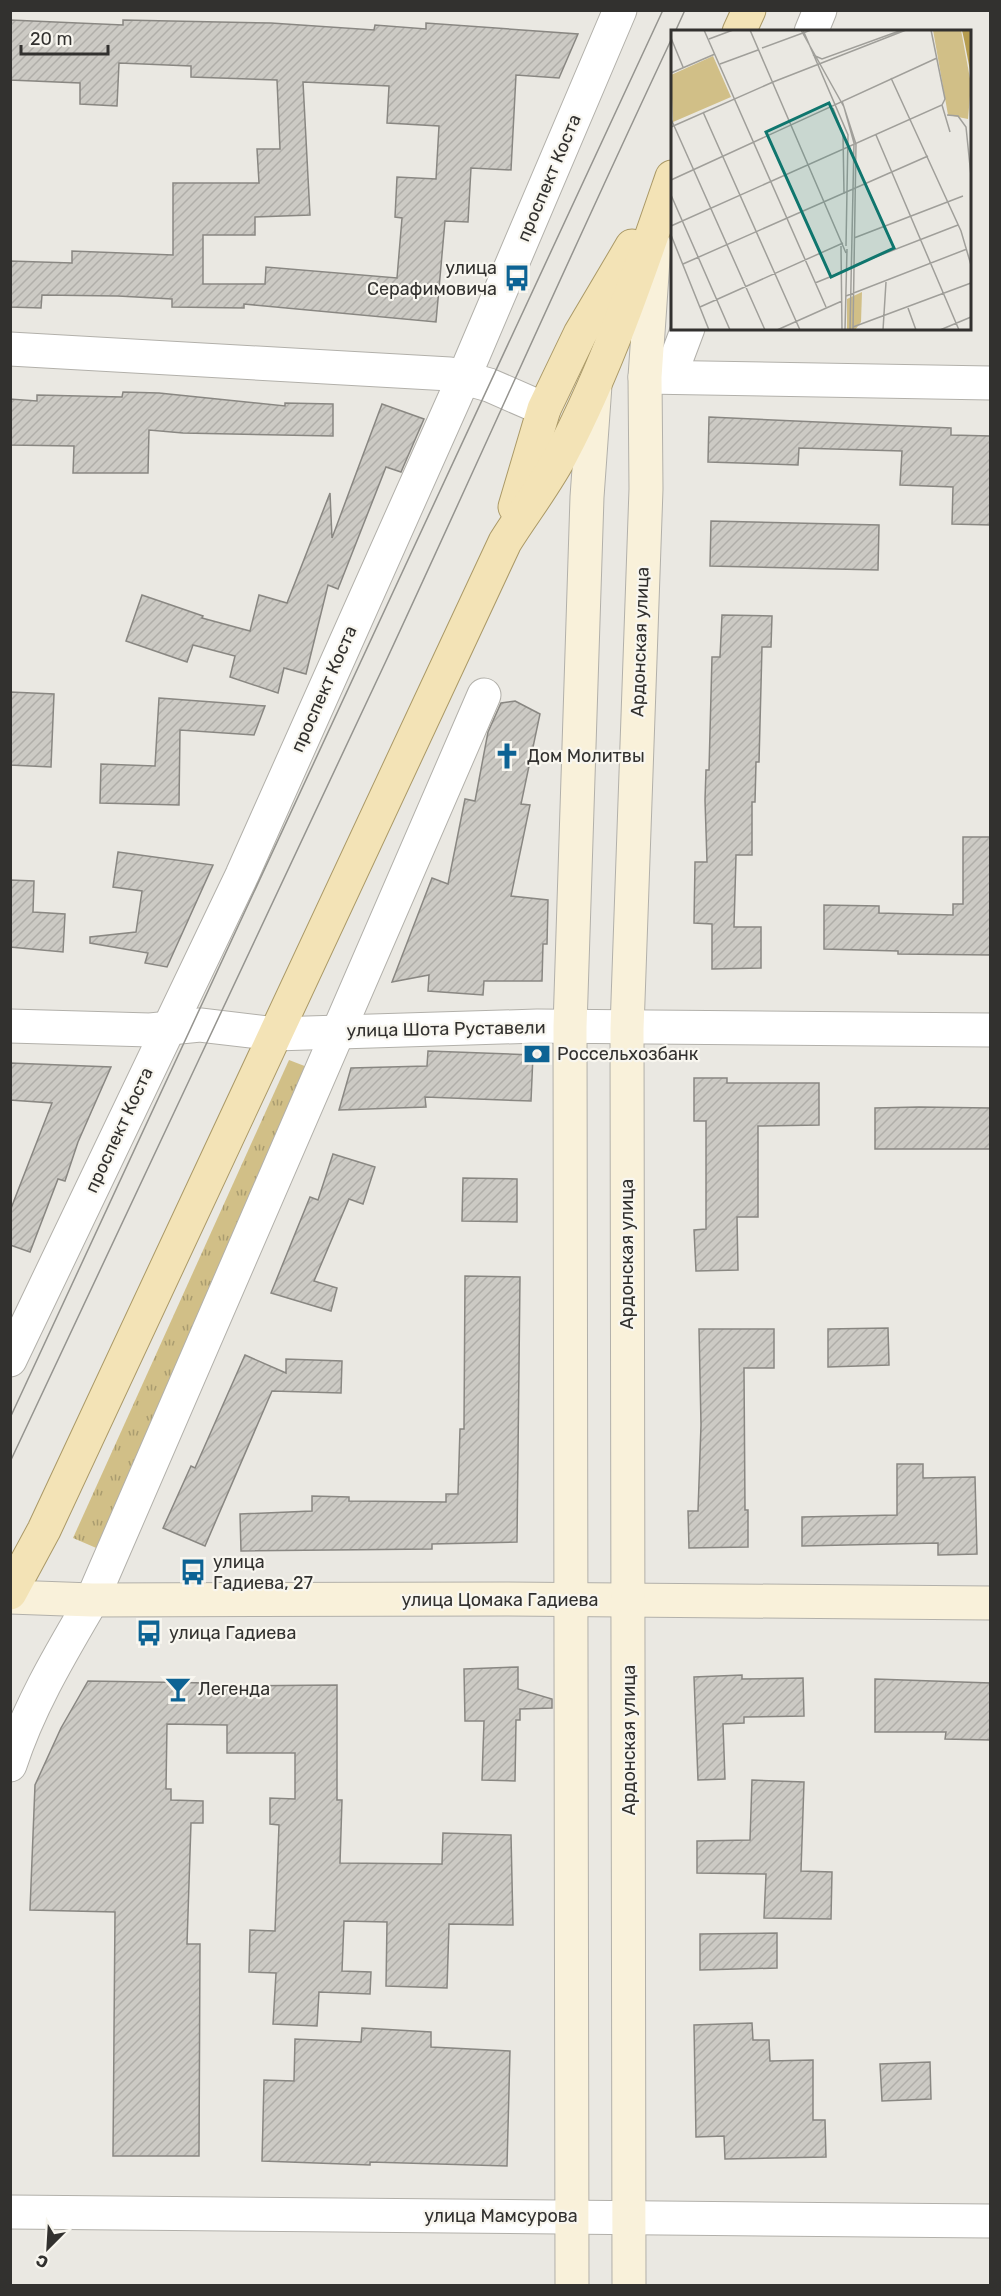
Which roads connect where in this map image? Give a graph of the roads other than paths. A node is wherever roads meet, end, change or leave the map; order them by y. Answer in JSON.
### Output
{"nodes":[{"id":1,"x":608,"y":10,"type":"edge"},
{"id":2,"x":749,"y":10,"type":"edge"},
{"id":3,"x":820,"y":10,"type":"edge"},
{"id":4,"x":620,"y":11,"type":"edge"},
{"id":5,"x":740,"y":30,"type":"edge"},
{"id":6,"x":812,"y":30,"type":"edge"},
{"id":7,"x":671,"y":173,"type":"edge"},
{"id":8,"x":671,"y":180,"type":"edge"},
{"id":9,"x":656,"y":224,"type":"junction"},
{"id":10,"x":628,"y":255,"type":"junction"},
{"id":11,"x":687,"y":330,"type":"edge"},
{"id":12,"x":10,"y":349,"type":"edge"},
{"id":13,"x":464,"y":377,"type":"junction"},
{"id":14,"x":658,"y":377,"type":"junction"},
{"id":15,"x":595,"y":382,"type":"junction"},
{"id":16,"x":990,"y":383,"type":"edge"},
{"id":17,"x":544,"y":409,"type":"junction"},
{"id":18,"x":505,"y":542,"type":"junction"},
{"id":19,"x":484,"y":695,"type":"dead end"},
{"id":20,"x":10,"y":1026,"type":"edge"},
{"id":21,"x":168,"y":1026,"type":"junction"},
{"id":22,"x":570,"y":1028,"type":"junction"},
{"id":23,"x":627,"y":1029,"type":"junction"},
{"id":24,"x":990,"y":1030,"type":"edge"},
{"id":25,"x":338,"y":1031,"type":"junction"},
{"id":26,"x":275,"y":1034,"type":"junction"},
{"id":27,"x":10,"y":1360,"type":"edge"},
{"id":28,"x":10,"y":1595,"type":"edge"},
{"id":29,"x":92,"y":1600,"type":"junction"},
{"id":30,"x":571,"y":1600,"type":"junction"},
{"id":31,"x":628,"y":1600,"type":"junction"},
{"id":32,"x":990,"y":1603,"type":"edge"},
{"id":33,"x":10,"y":1765,"type":"edge"},
{"id":34,"x":10,"y":2212,"type":"edge"},
{"id":35,"x":572,"y":2217,"type":"junction"},
{"id":36,"x":630,"y":2217,"type":"junction"},
{"id":37,"x":990,"y":2221,"type":"edge"},
{"id":38,"x":572,"y":2286,"type":"edge"},
{"id":39,"x":629,"y":2286,"type":"edge"}],
"edges":[{"from":1,"to":4,"type":"street"},
{"from":2,"to":5,"type":"main road"},
{"from":3,"to":6,"type":"street"},
{"from":4,"to":13,"type":"street","name":"проспект Коста"},
{"from":7,"to":10,"type":"main road"},
{"from":8,"to":9,"type":"main road"},
{"from":9,"to":14,"type":"main road","name":"Ардонская улица"},
{"from":9,"to":15,"type":"main road"},
{"from":10,"to":15,"type":"main road"},
{"from":10,"to":17,"type":"main road"},
{"from":11,"to":14,"type":"street"},
{"from":12,"to":13,"type":"street"},
{"from":13,"to":17,"type":"street"},
{"from":13,"to":21,"type":"street","name":"проспект Коста"},
{"from":14,"to":16,"type":"street"},
{"from":14,"to":23,"type":"main road","name":"Ардонская улица"},
{"from":15,"to":18,"type":"main road"},
{"from":15,"to":22,"type":"main road"},
{"from":17,"to":18,"type":"main road"},
{"from":18,"to":26,"type":"main road"},
{"from":19,"to":25,"type":"street"},
{"from":20,"to":21,"type":"street","name":"улица Шота Руставели"},
{"from":21,"to":26,"type":"street","name":"улица Шота Руставели"},
{"from":21,"to":27,"type":"street","name":"проспект Коста"},
{"from":22,"to":23,"type":"street","name":"улица Шота Руставели"},
{"from":22,"to":25,"type":"street","name":"улица Шота Руставели"},
{"from":22,"to":30,"type":"main road"},
{"from":23,"to":24,"type":"street","name":"улица Шота Руставели"},
{"from":23,"to":31,"type":"main road","name":"Ардонская улица"},
{"from":25,"to":26,"type":"street","name":"улица Шота Руставели"},
{"from":25,"to":29,"type":"street"},
{"from":26,"to":28,"type":"main road"},
{"from":28,"to":29,"type":"main road","name":"улица Цомака Гадиева"},
{"from":29,"to":30,"type":"main road","name":"улица Цомака Гадиева"},
{"from":29,"to":33,"type":"street"},
{"from":30,"to":31,"type":"main road","name":"улица Цомака Гадиева"},
{"from":30,"to":35,"type":"main road"},
{"from":31,"to":32,"type":"main road","name":"улица Цомака Гадиева"},
{"from":31,"to":36,"type":"main road","name":"Ардонская улица"},
{"from":34,"to":35,"type":"street","name":"улица Мамсурова"},
{"from":35,"to":36,"type":"street","name":"улица Мамсурова"},
{"from":35,"to":38,"type":"main road"},
{"from":36,"to":37,"type":"street","name":"улица Мамсурова"},
{"from":36,"to":39,"type":"main road","name":"Ардонская улица"}]}
